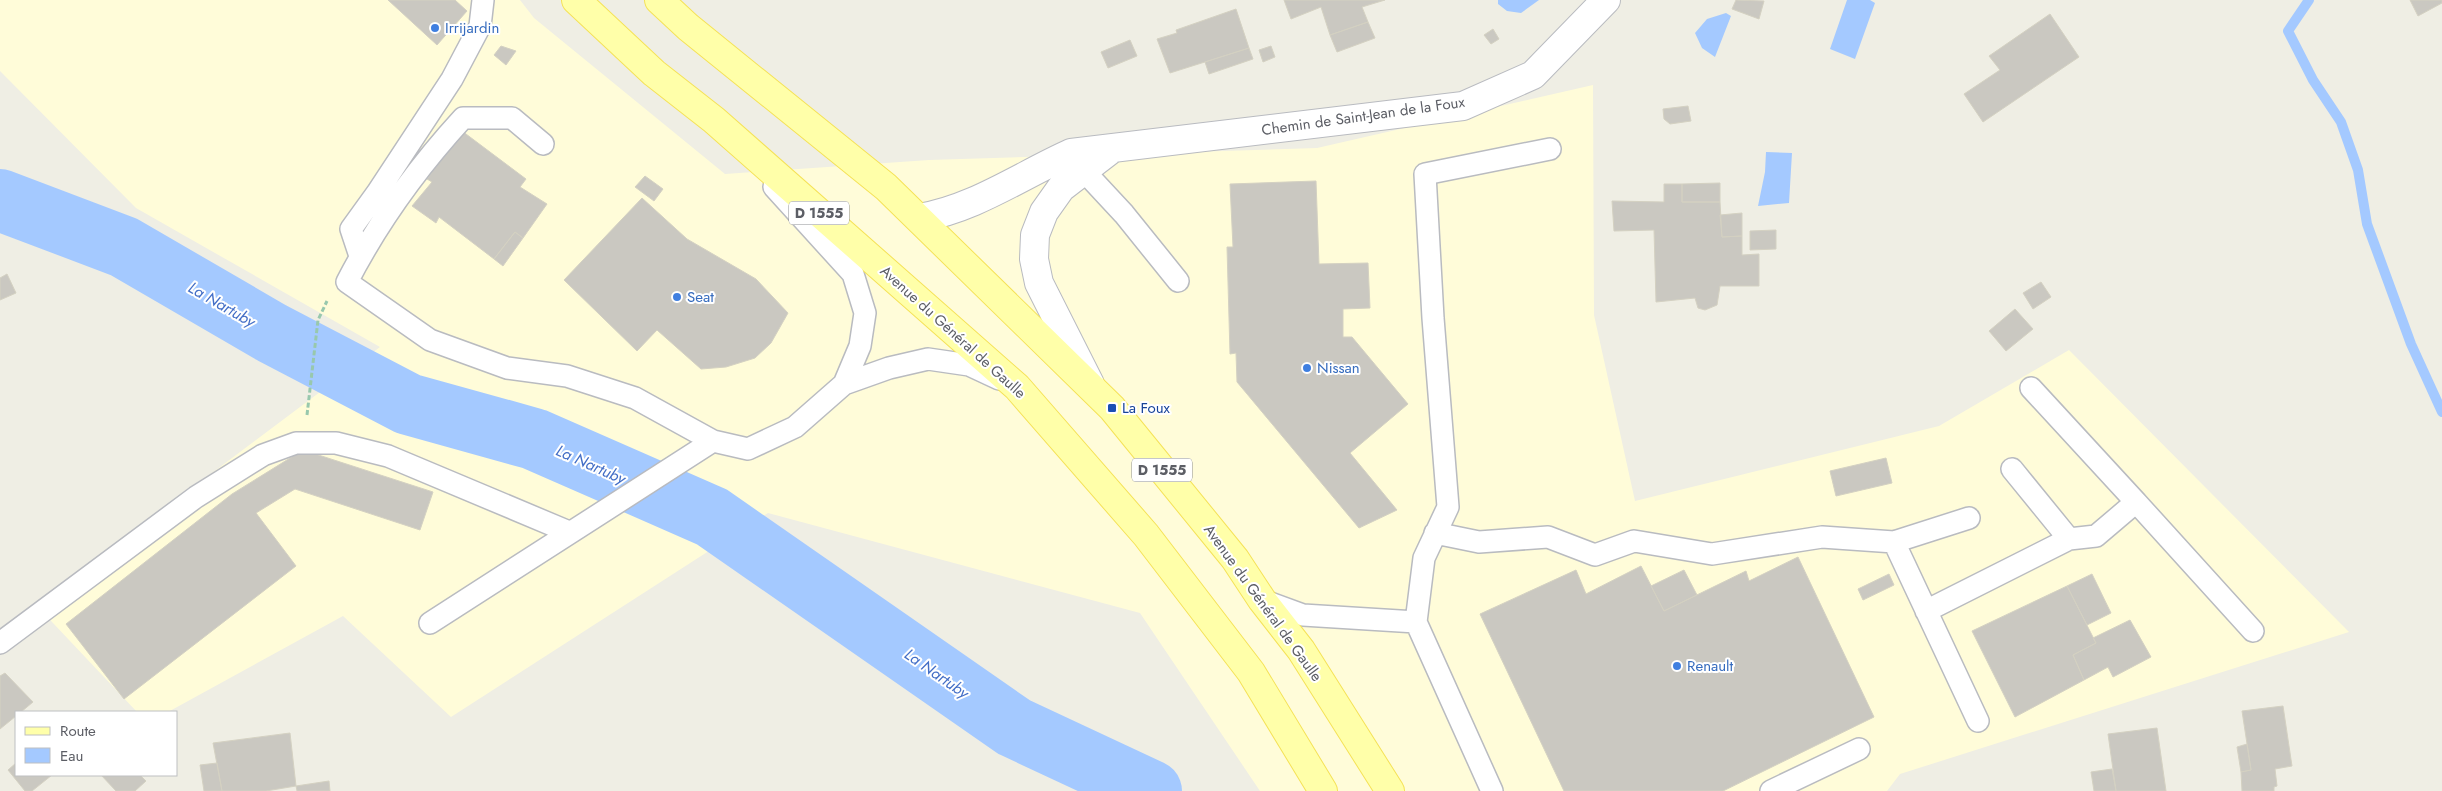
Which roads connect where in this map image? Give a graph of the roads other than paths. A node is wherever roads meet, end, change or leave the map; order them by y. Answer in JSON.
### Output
{"nodes":[{"id":1,"x":484,"y":0,"type":"edge"},
{"id":2,"x":576,"y":0,"type":"edge"},
{"id":3,"x":659,"y":0,"type":"edge"},
{"id":4,"x":1606,"y":0,"type":"edge"},
{"id":5,"x":714,"y":120,"type":"junction"},
{"id":6,"x":543,"y":144,"type":"dead end"},
{"id":7,"x":1114,"y":148,"type":"junction"},
{"id":8,"x":1550,"y":149,"type":"dead end"},
{"id":9,"x":1084,"y":172,"type":"junction"},
{"id":10,"x":919,"y":218,"type":"junction"},
{"id":11,"x":360,"y":256,"type":"junction"},
{"id":12,"x":1178,"y":281,"type":"dead end"},
{"id":13,"x":844,"y":384,"type":"junction"},
{"id":14,"x":1090,"y":385,"type":"junction"},
{"id":15,"x":1017,"y":387,"type":"junction"},
{"id":16,"x":2031,"y":388,"type":"dead end"},
{"id":17,"x":713,"y":441,"type":"junction"},
{"id":18,"x":2012,"y":469,"type":"dead end"},
{"id":19,"x":2136,"y":502,"type":"junction"},
{"id":20,"x":1969,"y":518,"type":"dead end"},
{"id":21,"x":569,"y":532,"type":"junction"},
{"id":22,"x":1435,"y":533,"type":"junction"},
{"id":23,"x":2069,"y":539,"type":"junction"},
{"id":24,"x":1894,"y":542,"type":"junction"},
{"id":25,"x":1262,"y":600,"type":"junction"},
{"id":26,"x":1926,"y":612,"type":"junction"},
{"id":27,"x":430,"y":622,"type":"dead end"},
{"id":28,"x":1416,"y":622,"type":"junction"},
{"id":29,"x":2253,"y":631,"type":"dead end"},
{"id":30,"x":0,"y":644,"type":"edge"},
{"id":31,"x":1978,"y":722,"type":"dead end"},
{"id":32,"x":1859,"y":749,"type":"dead end"},
{"id":33,"x":1323,"y":791,"type":"edge"},
{"id":34,"x":1390,"y":791,"type":"edge"},
{"id":35,"x":1492,"y":791,"type":"edge"},
{"id":36,"x":1770,"y":791,"type":"edge"}],
"edges":[{"from":1,"to":11,"type":"lane"},
{"from":2,"to":5,"type":"main road","name":"Avenue du Général de Gaulle","number":"D 1555"},
{"from":3,"to":10,"type":"main road","name":"Avenue du Général de Gaulle","number":"D 1555"},
{"from":4,"to":7,"type":"street","name":"Chemin de Saint-Jean de la Foux"},
{"from":5,"to":13,"type":"lane"},
{"from":5,"to":15,"type":"main road","name":"Avenue du Général de Gaulle","number":"D 1555"},
{"from":6,"to":11,"type":"lane"},
{"from":7,"to":9,"type":"street"},
{"from":7,"to":10,"type":"street","name":"Chemin de Saint-Jean de la Foux"},
{"from":8,"to":22,"type":"lane"},
{"from":9,"to":12,"type":"lane"},
{"from":9,"to":14,"type":"street"},
{"from":10,"to":14,"type":"main road","name":"Avenue du Général de Gaulle","number":"D 1555"},
{"from":11,"to":17,"type":"lane"},
{"from":13,"to":15,"type":"lane"},
{"from":13,"to":17,"type":"lane"},
{"from":14,"to":25,"type":"main road","name":"Avenue du Général de Gaulle","number":"D 1555"},
{"from":15,"to":33,"type":"main road","name":"Avenue du Général de Gaulle","number":"D 1555"},
{"from":16,"to":19,"type":"lane"},
{"from":17,"to":21,"type":"lane"},
{"from":18,"to":23,"type":"lane"},
{"from":19,"to":23,"type":"lane"},
{"from":19,"to":29,"type":"lane"},
{"from":20,"to":24,"type":"lane"},
{"from":21,"to":27,"type":"lane"},
{"from":21,"to":30,"type":"lane"},
{"from":22,"to":24,"type":"lane"},
{"from":22,"to":28,"type":"lane"},
{"from":23,"to":26,"type":"lane"},
{"from":24,"to":26,"type":"lane"},
{"from":25,"to":28,"type":"lane"},
{"from":25,"to":34,"type":"main road","name":"Avenue du Général de Gaulle","number":"D 1555"},
{"from":26,"to":31,"type":"lane"},
{"from":28,"to":35,"type":"lane"},
{"from":32,"to":36,"type":"lane"}]}
